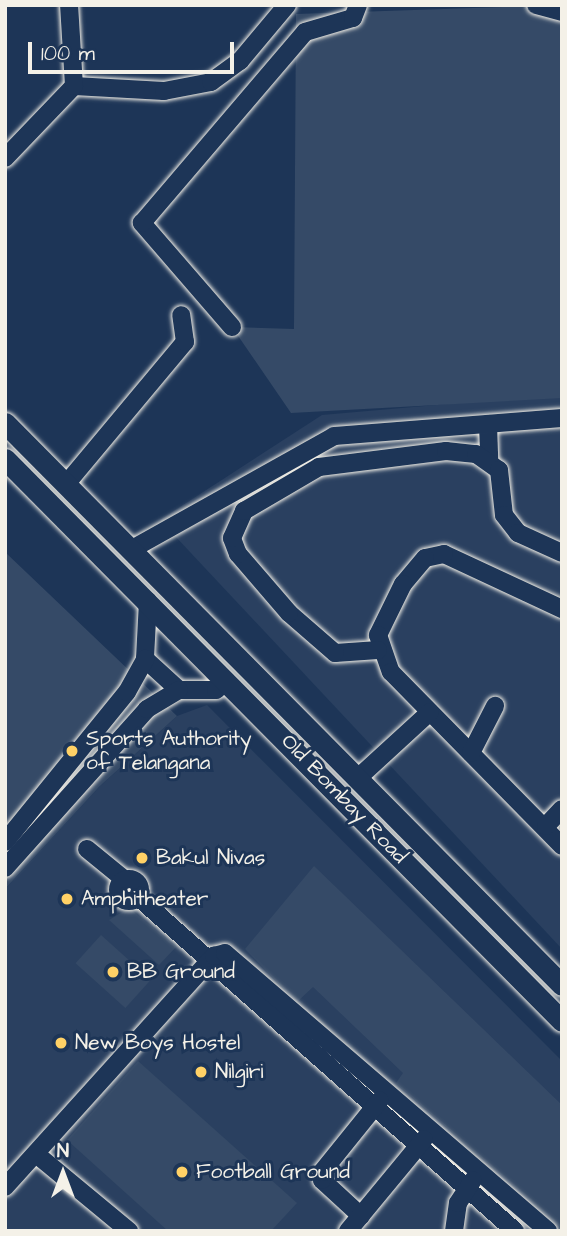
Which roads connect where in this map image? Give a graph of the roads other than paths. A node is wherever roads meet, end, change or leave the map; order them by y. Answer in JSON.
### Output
{"nodes":[{"id":1,"x":69,"y":5,"type":"edge"},
{"id":2,"x":287,"y":5,"type":"edge"},
{"id":3,"x":358,"y":5,"type":"edge"},
{"id":4,"x":536,"y":5,"type":"edge"},
{"id":5,"x":562,"y":12,"type":"edge"},
{"id":6,"x":74,"y":86,"type":"junction"},
{"id":7,"x":9,"y":147,"type":"edge"},
{"id":8,"x":181,"y":314,"type":"dead end"},
{"id":9,"x":232,"y":327,"type":"dead end"},
{"id":10,"x":562,"y":418,"type":"edge"},
{"id":11,"x":5,"y":423,"type":"edge"},
{"id":12,"x":488,"y":424,"type":"junction"},
{"id":13,"x":5,"y":460,"type":"edge"},
{"id":14,"x":489,"y":461,"type":"junction"},
{"id":15,"x":67,"y":483,"type":"junction"},
{"id":16,"x":134,"y":548,"type":"junction"},
{"id":17,"x":562,"y":553,"type":"edge"},
{"id":18,"x":148,"y":601,"type":"junction"},
{"id":19,"x":562,"y":609,"type":"edge"},
{"id":20,"x":207,"y":622,"type":"junction"},
{"id":21,"x":187,"y":640,"type":"junction"},
{"id":22,"x":378,"y":650,"type":"junction"},
{"id":23,"x":145,"y":659,"type":"junction"},
{"id":24,"x":227,"y":681,"type":"junction"},
{"id":25,"x":179,"y":690,"type":"junction"},
{"id":26,"x":495,"y":706,"type":"dead end"},
{"id":27,"x":430,"y":712,"type":"junction"},
{"id":28,"x":83,"y":744,"type":"junction"},
{"id":29,"x":471,"y":753,"type":"junction"},
{"id":30,"x":103,"y":762,"type":"junction"},
{"id":31,"x":359,"y":777,"type":"junction"},
{"id":32,"x":48,"y":788,"type":"junction"},
{"id":33,"x":65,"y":804,"type":"junction"},
{"id":34,"x":562,"y":809,"type":"edge"},
{"id":35,"x":547,"y":826,"type":"junction"},
{"id":36,"x":5,"y":842,"type":"edge"},
{"id":37,"x":562,"y":846,"type":"edge"},
{"id":38,"x":87,"y":849,"type":"dead end"},
{"id":39,"x":7,"y":863,"type":"edge"},
{"id":40,"x":209,"y":963,"type":"junction"},
{"id":41,"x":562,"y":985,"type":"edge"},
{"id":42,"x":562,"y":1021,"type":"edge"},
{"id":43,"x":388,"y":1091,"type":"junction"},
{"id":44,"x":373,"y":1109,"type":"junction"},
{"id":45,"x":431,"y":1130,"type":"junction"},
{"id":46,"x":417,"y":1148,"type":"junction"},
{"id":47,"x":36,"y":1154,"type":"junction"},
{"id":48,"x":480,"y":1172,"type":"junction"},
{"id":49,"x":5,"y":1187,"type":"edge"},
{"id":50,"x":466,"y":1189,"type":"junction"},
{"id":51,"x":361,"y":1216,"type":"junction"},
{"id":52,"x":129,"y":1231,"type":"edge"},
{"id":53,"x":348,"y":1231,"type":"edge"},
{"id":54,"x":454,"y":1231,"type":"edge"},
{"id":55,"x":515,"y":1231,"type":"edge"},
{"id":56,"x":548,"y":1231,"type":"edge"}],
"edges":[{"from":1,"to":6,"type":"street"},
{"from":2,"to":6,"type":"street"},
{"from":3,"to":9,"type":"street"},
{"from":4,"to":5,"type":"street"},
{"from":6,"to":7,"type":"street"},
{"from":8,"to":15,"type":"street"},
{"from":10,"to":12,"type":"street"},
{"from":11,"to":15,"type":"main road","name":"Old Bombay Road"},
{"from":12,"to":14,"type":"street"},
{"from":12,"to":16,"type":"street"},
{"from":13,"to":18,"type":"main road","name":"Old Bombay Road"},
{"from":14,"to":17,"type":"street"},
{"from":14,"to":22,"type":"street"},
{"from":15,"to":16,"type":"main road","name":"Old Bombay Road"},
{"from":16,"to":20,"type":"main road","name":"Old Bombay Road"},
{"from":18,"to":21,"type":"main road","name":"Old Bombay Road"},
{"from":18,"to":23,"type":"street"},
{"from":19,"to":22,"type":"street"},
{"from":20,"to":21,"type":"main road"},
{"from":20,"to":31,"type":"main road","name":"Old Bombay Road"},
{"from":21,"to":24,"type":"main road","name":"Old Bombay Road"},
{"from":22,"to":27,"type":"street"},
{"from":23,"to":25,"type":"street"},
{"from":23,"to":28,"type":"street"},
{"from":24,"to":25,"type":"street"},
{"from":24,"to":42,"type":"main road","name":"Old Bombay Road"},
{"from":25,"to":30,"type":"street"},
{"from":26,"to":29,"type":"street"},
{"from":27,"to":29,"type":"street"},
{"from":27,"to":31,"type":"street"},
{"from":28,"to":30,"type":"street"},
{"from":28,"to":32,"type":"street"},
{"from":29,"to":35,"type":"street"},
{"from":30,"to":33,"type":"street"},
{"from":31,"to":41,"type":"main road","name":"Old Bombay Road"},
{"from":32,"to":33,"type":"street"},
{"from":32,"to":36,"type":"street"},
{"from":33,"to":39,"type":"street"},
{"from":34,"to":35,"type":"street"},
{"from":35,"to":37,"type":"street"},
{"from":38,"to":40,"type":"street"},
{"from":40,"to":43,"type":"street"},
{"from":40,"to":44,"type":"street"},
{"from":40,"to":47,"type":"street"},
{"from":43,"to":44,"type":"street"},
{"from":43,"to":45,"type":"street"},
{"from":44,"to":46,"type":"street"},
{"from":44,"to":51,"type":"street"},
{"from":45,"to":46,"type":"street"},
{"from":45,"to":48,"type":"street"},
{"from":46,"to":50,"type":"street"},
{"from":46,"to":51,"type":"street"},
{"from":47,"to":49,"type":"street"},
{"from":47,"to":52,"type":"street"},
{"from":48,"to":50,"type":"street"},
{"from":48,"to":56,"type":"street"},
{"from":50,"to":54,"type":"street"},
{"from":50,"to":55,"type":"street"},
{"from":51,"to":53,"type":"street"}]}
